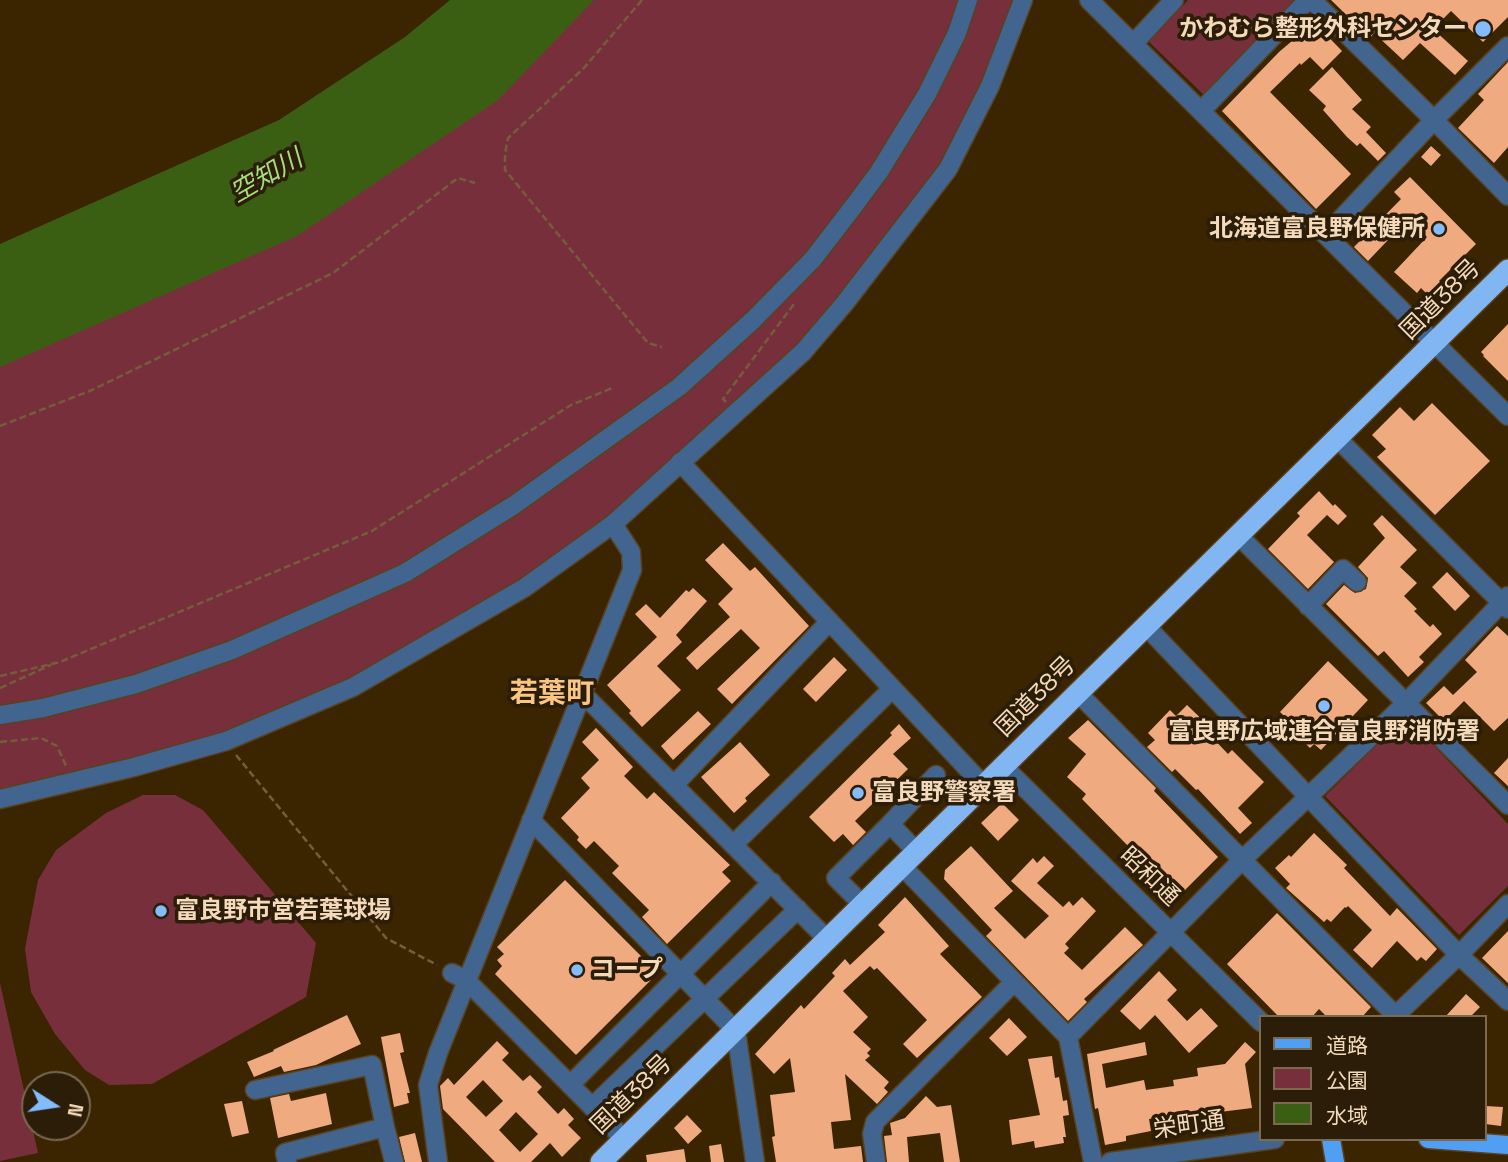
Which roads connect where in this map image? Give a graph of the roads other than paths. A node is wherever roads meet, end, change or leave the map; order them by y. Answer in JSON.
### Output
{"nodes":[{"id":1,"x":968,"y":0,"type":"edge"},
{"id":2,"x":1023,"y":0,"type":"edge"},
{"id":3,"x":1088,"y":0,"type":"edge"},
{"id":4,"x":1174,"y":0,"type":"edge"},
{"id":5,"x":1310,"y":0,"type":"edge"},
{"id":6,"x":1133,"y":44,"type":"junction"},
{"id":7,"x":1508,"y":46,"type":"edge"},
{"id":8,"x":1201,"y":111,"type":"junction"},
{"id":9,"x":1433,"y":120,"type":"junction"},
{"id":10,"x":1508,"y":196,"type":"edge"},
{"id":11,"x":1326,"y":235,"type":"junction"},
{"id":12,"x":1508,"y":270,"type":"edge"},
{"id":13,"x":1435,"y":343,"type":"junction"},
{"id":14,"x":1508,"y":416,"type":"edge"},
{"id":15,"x":1337,"y":438,"type":"junction"},
{"id":16,"x":680,"y":462,"type":"junction"},
{"id":17,"x":613,"y":524,"type":"junction"},
{"id":18,"x":1239,"y":536,"type":"junction"},
{"id":19,"x":1357,"y":582,"type":"dead end"},
{"id":20,"x":1506,"y":603,"type":"edge"},
{"id":21,"x":1308,"y":606,"type":"junction"},
{"id":22,"x":829,"y":622,"type":"junction"},
{"id":23,"x":1145,"y":625,"type":"junction"},
{"id":24,"x":892,"y":689,"type":"junction"},
{"id":25,"x":1077,"y":692,"type":"junction"},
{"id":26,"x":582,"y":693,"type":"junction"},
{"id":27,"x":1405,"y":704,"type":"junction"},
{"id":28,"x":0,"y":715,"type":"edge"},
{"id":29,"x":1003,"y":766,"type":"junction"},
{"id":30,"x":936,"y":775,"type":"dead end"},
{"id":31,"x":675,"y":784,"type":"junction"},
{"id":32,"x":984,"y":786,"type":"junction"},
{"id":33,"x":1308,"y":795,"type":"junction"},
{"id":34,"x":0,"y":799,"type":"edge"},
{"id":35,"x":1508,"y":805,"type":"edge"},
{"id":36,"x":531,"y":820,"type":"junction"},
{"id":37,"x":890,"y":824,"type":"junction"},
{"id":38,"x":734,"y":844,"type":"junction"},
{"id":39,"x":910,"y":859,"type":"junction"},
{"id":40,"x":1241,"y":861,"type":"junction"},
{"id":41,"x":772,"y":882,"type":"junction"},
{"id":42,"x":1508,"y":904,"type":"edge"},
{"id":43,"x":863,"y":905,"type":"junction"},
{"id":44,"x":799,"y":909,"type":"junction"},
{"id":45,"x":1172,"y":933,"type":"junction"},
{"id":46,"x":828,"y":940,"type":"junction"},
{"id":47,"x":1459,"y":955,"type":"junction"},
{"id":48,"x":679,"y":974,"type":"junction"},
{"id":49,"x":459,"y":976,"type":"junction"},
{"id":50,"x":1014,"y":982,"type":"junction"},
{"id":51,"x":704,"y":999,"type":"junction"},
{"id":52,"x":1508,"y":1002,"type":"edge"},
{"id":53,"x":1394,"y":1015,"type":"edge"},
{"id":54,"x":1396,"y":1015,"type":"edge"},
{"id":55,"x":1260,"y":1021,"type":"edge"},
{"id":56,"x":736,"y":1031,"type":"junction"},
{"id":57,"x":1068,"y":1037,"type":"junction"},
{"id":58,"x":570,"y":1085,"type":"junction"},
{"id":59,"x":254,"y":1090,"type":"dead end"},
{"id":60,"x":592,"y":1107,"type":"junction"},
{"id":61,"x":384,"y":1126,"type":"junction"},
{"id":62,"x":624,"y":1139,"type":"junction"},
{"id":63,"x":1264,"y":1141,"type":"edge"},
{"id":64,"x":1331,"y":1141,"type":"edge"},
{"id":65,"x":1455,"y":1141,"type":"edge"},
{"id":66,"x":1508,"y":1145,"type":"edge"},
{"id":67,"x":1179,"y":1157,"type":"edge"},
{"id":68,"x":287,"y":1162,"type":"edge"},
{"id":69,"x":394,"y":1162,"type":"edge"},
{"id":70,"x":438,"y":1162,"type":"edge"},
{"id":71,"x":601,"y":1162,"type":"edge"},
{"id":72,"x":755,"y":1162,"type":"edge"},
{"id":73,"x":876,"y":1162,"type":"edge"},
{"id":74,"x":1093,"y":1162,"type":"edge"},
{"id":75,"x":1110,"y":1162,"type":"edge"},
{"id":76,"x":1335,"y":1162,"type":"edge"}],
"edges":[{"from":1,"to":28,"type":"street"},
{"from":2,"to":16,"type":"street"},
{"from":3,"to":6,"type":"street"},
{"from":4,"to":6,"type":"street"},
{"from":5,"to":8,"type":"street"},
{"from":5,"to":9,"type":"street"},
{"from":6,"to":8,"type":"street"},
{"from":7,"to":9,"type":"street"},
{"from":8,"to":11,"type":"street"},
{"from":9,"to":10,"type":"street"},
{"from":9,"to":11,"type":"street"},
{"from":11,"to":13,"type":"street"},
{"from":12,"to":13,"type":"highway","name":"国道38号"},
{"from":13,"to":14,"type":"street"},
{"from":13,"to":15,"type":"highway","name":"国道38号"},
{"from":15,"to":18,"type":"highway","name":"国道38号"},
{"from":15,"to":20,"type":"street"},
{"from":16,"to":17,"type":"street"},
{"from":16,"to":22,"type":"street"},
{"from":17,"to":26,"type":"street"},
{"from":17,"to":34,"type":"street"},
{"from":18,"to":21,"type":"street"},
{"from":18,"to":23,"type":"highway","name":"国道38号"},
{"from":19,"to":21,"type":"street"},
{"from":20,"to":27,"type":"street"},
{"from":21,"to":27,"type":"street"},
{"from":22,"to":24,"type":"street"},
{"from":22,"to":31,"type":"street"},
{"from":23,"to":25,"type":"highway","name":"国道38号"},
{"from":23,"to":33,"type":"street"},
{"from":24,"to":32,"type":"street"},
{"from":24,"to":38,"type":"street"},
{"from":25,"to":29,"type":"highway","name":"国道38号"},
{"from":25,"to":40,"type":"street"},
{"from":26,"to":31,"type":"street"},
{"from":26,"to":36,"type":"street"},
{"from":27,"to":33,"type":"street"},
{"from":27,"to":35,"type":"street"},
{"from":29,"to":32,"type":"highway","name":"国道38号"},
{"from":29,"to":45,"type":"street","name":"昭和通"},
{"from":30,"to":37,"type":"street"},
{"from":31,"to":38,"type":"street"},
{"from":32,"to":39,"type":"highway","name":"国道38号"},
{"from":33,"to":40,"type":"street"},
{"from":33,"to":47,"type":"street"},
{"from":36,"to":48,"type":"street"},
{"from":36,"to":49,"type":"street"},
{"from":37,"to":39,"type":"street"},
{"from":37,"to":43,"type":"street"},
{"from":38,"to":41,"type":"street"},
{"from":39,"to":43,"type":"highway","name":"国道38号"},
{"from":39,"to":50,"type":"street"},
{"from":40,"to":45,"type":"street"},
{"from":40,"to":53,"type":"street"},
{"from":41,"to":44,"type":"street"},
{"from":41,"to":48,"type":"street"},
{"from":42,"to":47,"type":"street"},
{"from":43,"to":46,"type":"highway","name":"国道38号"},
{"from":44,"to":46,"type":"street"},
{"from":44,"to":51,"type":"street"},
{"from":45,"to":55,"type":"street","name":"昭和通"},
{"from":45,"to":57,"type":"street"},
{"from":46,"to":56,"type":"highway","name":"国道38号"},
{"from":47,"to":52,"type":"street"},
{"from":47,"to":54,"type":"street"},
{"from":48,"to":51,"type":"street"},
{"from":48,"to":58,"type":"street"},
{"from":49,"to":58,"type":"street"},
{"from":49,"to":70,"type":"street"},
{"from":50,"to":57,"type":"street"},
{"from":50,"to":73,"type":"street"},
{"from":51,"to":56,"type":"street"},
{"from":51,"to":60,"type":"street"},
{"from":56,"to":62,"type":"highway","name":"国道38号"},
{"from":56,"to":72,"type":"street"},
{"from":57,"to":74,"type":"street"},
{"from":58,"to":60,"type":"street"},
{"from":59,"to":61,"type":"street"},
{"from":60,"to":62,"type":"street"},
{"from":61,"to":68,"type":"street"},
{"from":61,"to":69,"type":"street"},
{"from":62,"to":71,"type":"highway","name":"国道38号"},
{"from":63,"to":67,"type":"street","name":"栄町通"},
{"from":64,"to":76,"type":"main road"},
{"from":65,"to":66,"type":"main road"},
{"from":67,"to":75,"type":"street","name":"栄町通"}]}
